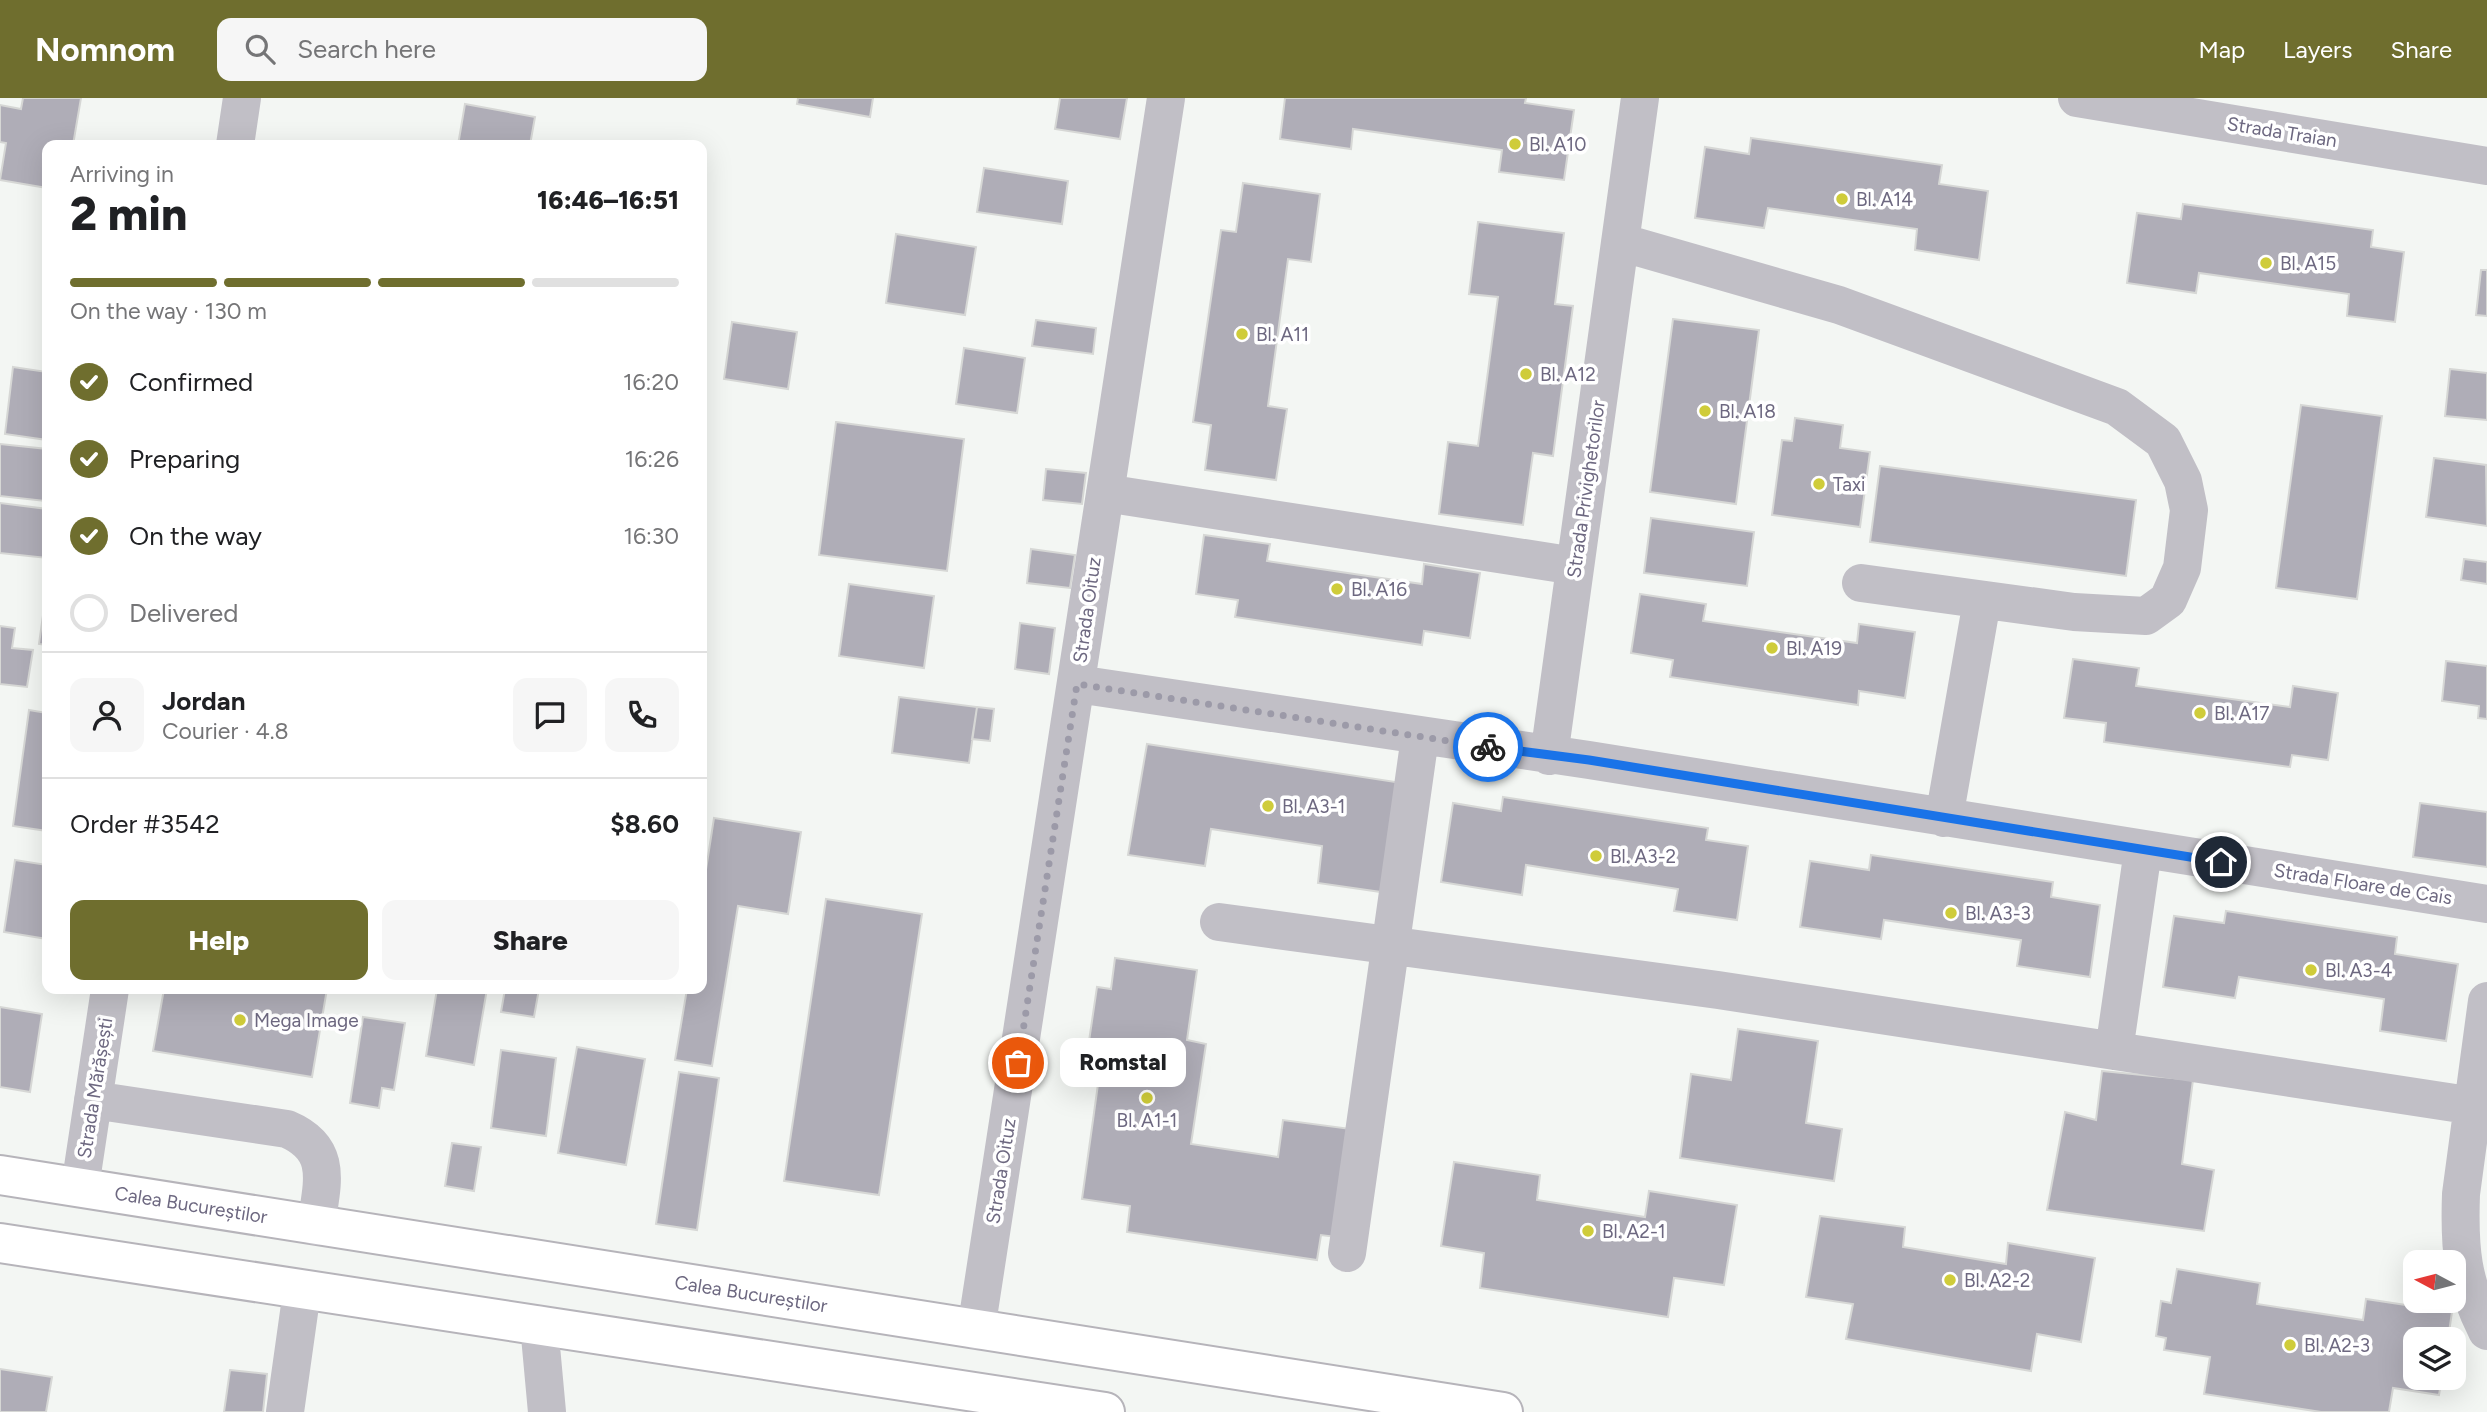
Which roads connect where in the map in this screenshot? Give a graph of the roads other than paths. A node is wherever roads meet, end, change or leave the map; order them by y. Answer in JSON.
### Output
{"nodes":[{"id":1,"x":242,"y":98,"type":"edge"},
{"id":2,"x":1166,"y":98,"type":"edge"},
{"id":3,"x":1640,"y":98,"type":"edge"},
{"id":4,"x":2077,"y":98,"type":"edge"},
{"id":5,"x":2157,"y":105,"type":"edge"},
{"id":6,"x":236,"y":140,"type":"edge"},
{"id":7,"x":2487,"y":166,"type":"edge"},
{"id":8,"x":1620,"y":242,"type":"junction"},
{"id":9,"x":1105,"y":494,"type":"junction"},
{"id":10,"x":1575,"y":566,"type":"junction"},
{"id":11,"x":1861,"y":583,"type":"dead end"},
{"id":12,"x":1982,"y":601,"type":"junction"},
{"id":13,"x":1077,"y":684,"type":"junction"},
{"id":14,"x":1420,"y":737,"type":"junction"},
{"id":15,"x":1549,"y":756,"type":"junction"},
{"id":16,"x":1944,"y":818,"type":"junction"},
{"id":17,"x":2143,"y":850,"type":"junction"},
{"id":18,"x":2487,"y":904,"type":"edge"},
{"id":19,"x":1219,"y":922,"type":"dead end"},
{"id":20,"x":1389,"y":943,"type":"junction"},
{"id":21,"x":109,"y":994,"type":"edge"},
{"id":22,"x":2487,"y":1001,"type":"edge"},
{"id":23,"x":2115,"y":1051,"type":"junction"},
{"id":24,"x":93,"y":1100,"type":"junction"},
{"id":25,"x":2479,"y":1107,"type":"edge"},
{"id":26,"x":0,"y":1175,"type":"edge"},
{"id":27,"x":80,"y":1187,"type":"junction"},
{"id":28,"x":2474,"y":1225,"type":"edge"},
{"id":29,"x":316,"y":1226,"type":"junction"},
{"id":30,"x":0,"y":1243,"type":"edge"},
{"id":31,"x":1347,"y":1253,"type":"dead end"},
{"id":32,"x":302,"y":1290,"type":"junction"},
{"id":33,"x":539,"y":1325,"type":"junction"},
{"id":34,"x":976,"y":1330,"type":"junction"},
{"id":35,"x":2487,"y":1331,"type":"edge"},
{"id":36,"x":285,"y":1412,"type":"edge"},
{"id":37,"x":547,"y":1412,"type":"edge"},
{"id":38,"x":1105,"y":1412,"type":"edge"},
{"id":39,"x":1503,"y":1412,"type":"edge"}],
"edges":[{"from":1,"to":6,"type":"street"},
{"from":2,"to":9,"type":"street","name":"Strada Oituz"},
{"from":3,"to":8,"type":"street","name":"Strada Privighetorilor"},
{"from":4,"to":5,"type":"street","name":"Strada Traian"},
{"from":5,"to":7,"type":"street","name":"Strada Traian"},
{"from":8,"to":10,"type":"street","name":"Strada Privighetorilor"},
{"from":8,"to":12,"type":"street"},
{"from":9,"to":10,"type":"street"},
{"from":9,"to":13,"type":"street","name":"Strada Oituz"},
{"from":10,"to":15,"type":"street","name":"Strada Privighetorilor"},
{"from":11,"to":12,"type":"street"},
{"from":12,"to":16,"type":"street"},
{"from":13,"to":14,"type":"street","name":"Strada Floare de Cais"},
{"from":13,"to":34,"type":"street","name":"Strada Oituz"},
{"from":14,"to":15,"type":"street","name":"Strada Floare de Cais"},
{"from":14,"to":20,"type":"street"},
{"from":15,"to":16,"type":"street","name":"Strada Floare de Cais"},
{"from":16,"to":17,"type":"street","name":"Strada Floare de Cais"},
{"from":17,"to":18,"type":"street","name":"Strada Floare de Cais"},
{"from":17,"to":23,"type":"street"},
{"from":19,"to":20,"type":"street"},
{"from":20,"to":23,"type":"street"},
{"from":20,"to":31,"type":"street"},
{"from":21,"to":24,"type":"street","name":"Strada Mărășești"},
{"from":22,"to":25,"type":"street"},
{"from":23,"to":25,"type":"street"},
{"from":24,"to":27,"type":"street","name":"Strada Mărășești"},
{"from":24,"to":29,"type":"street"},
{"from":25,"to":28,"type":"street"},
{"from":26,"to":27,"type":"highway","name":"Calea Bucureștilor"},
{"from":27,"to":29,"type":"highway","name":"Calea Bucureștilor"},
{"from":28,"to":35,"type":"street"},
{"from":29,"to":34,"type":"highway","name":"Calea Bucureștilor"},
{"from":30,"to":32,"type":"highway"},
{"from":32,"to":33,"type":"highway"},
{"from":32,"to":36,"type":"street"},
{"from":33,"to":37,"type":"street"},
{"from":33,"to":38,"type":"highway"},
{"from":34,"to":39,"type":"highway","name":"Calea Bucureștilor"}]}
